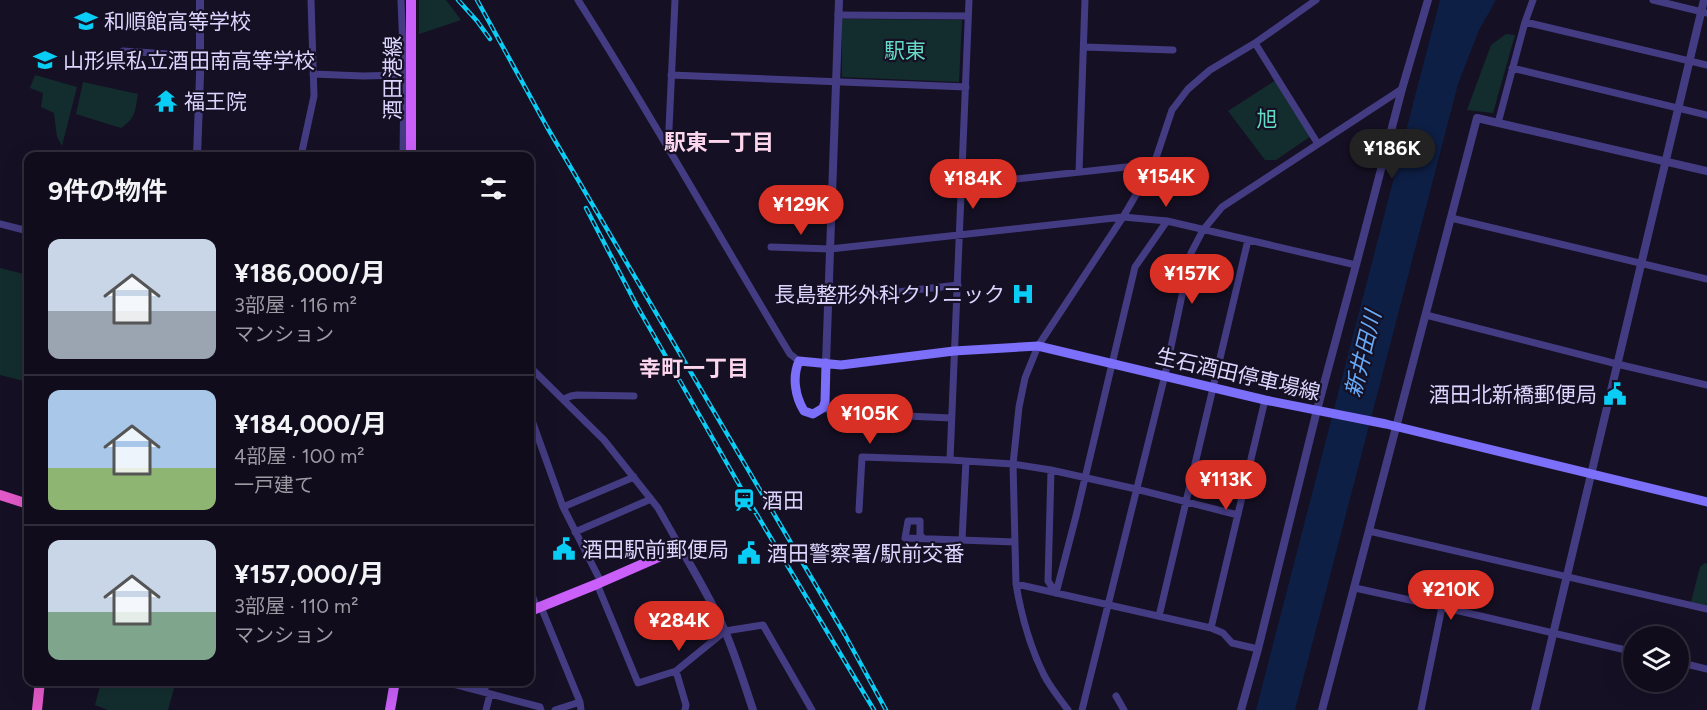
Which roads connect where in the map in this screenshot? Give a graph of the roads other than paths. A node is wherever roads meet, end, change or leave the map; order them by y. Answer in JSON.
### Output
{"nodes":[{"id":1,"x":200,"y":0,"type":"edge"},
{"id":2,"x":311,"y":0,"type":"edge"},
{"id":3,"x":401,"y":0,"type":"edge"},
{"id":4,"x":411,"y":0,"type":"edge"},
{"id":5,"x":578,"y":0,"type":"edge"},
{"id":6,"x":675,"y":0,"type":"edge"},
{"id":7,"x":838,"y":0,"type":"edge"},
{"id":8,"x":969,"y":0,"type":"edge"},
{"id":9,"x":1085,"y":0,"type":"edge"},
{"id":10,"x":1316,"y":0,"type":"edge"},
{"id":11,"x":1428,"y":0,"type":"edge"},
{"id":12,"x":1533,"y":0,"type":"edge"},
{"id":13,"x":1653,"y":0,"type":"edge"},
{"id":14,"x":1704,"y":0,"type":"edge"},
{"id":15,"x":1704,"y":13,"type":"edge"},
{"id":16,"x":838,"y":15,"type":"junction"},
{"id":17,"x":968,"y":16,"type":"junction"},
{"id":18,"x":1525,"y":22,"type":"junction"},
{"id":19,"x":1255,"y":44,"type":"junction"},
{"id":20,"x":1084,"y":47,"type":"junction"},
{"id":21,"x":1173,"y":50,"type":"dead end"},
{"id":22,"x":123,"y":51,"type":"dead end"},
{"id":23,"x":200,"y":56,"type":"junction"},
{"id":24,"x":1690,"y":61,"type":"junction"},
{"id":25,"x":1707,"y":65,"type":"edge"},
{"id":26,"x":1512,"y":68,"type":"junction"},
{"id":27,"x":313,"y":74,"type":"junction"},
{"id":28,"x":404,"y":75,"type":"junction"},
{"id":29,"x":672,"y":75,"type":"junction"},
{"id":30,"x":836,"y":82,"type":"junction"},
{"id":31,"x":966,"y":87,"type":"junction"},
{"id":32,"x":1402,"y":88,"type":"junction"},
{"id":33,"x":1678,"y":108,"type":"junction"},
{"id":34,"x":1707,"y":115,"type":"edge"},
{"id":35,"x":1498,"y":123,"type":"junction"},
{"id":36,"x":1318,"y":144,"type":"junction"},
{"id":37,"x":668,"y":150,"type":"junction"},
{"id":38,"x":197,"y":152,"type":"edge"},
{"id":39,"x":302,"y":152,"type":"edge"},
{"id":40,"x":403,"y":152,"type":"edge"},
{"id":41,"x":411,"y":152,"type":"edge"},
{"id":42,"x":1665,"y":162,"type":"junction"},
{"id":43,"x":1154,"y":164,"type":"junction"},
{"id":44,"x":1707,"y":171,"type":"edge"},
{"id":45,"x":1079,"y":172,"type":"junction"},
{"id":46,"x":962,"y":185,"type":"junction"},
{"id":47,"x":1123,"y":217,"type":"junction"},
{"id":48,"x":1451,"y":218,"type":"junction"},
{"id":49,"x":1167,"y":221,"type":"junction"},
{"id":50,"x":0,"y":224,"type":"edge"},
{"id":51,"x":24,"y":230,"type":"edge"},
{"id":52,"x":1203,"y":230,"type":"junction"},
{"id":53,"x":960,"y":235,"type":"junction"},
{"id":54,"x":1248,"y":240,"type":"junction"},
{"id":55,"x":771,"y":247,"type":"dead end"},
{"id":56,"x":830,"y":249,"type":"junction"},
{"id":57,"x":1641,"y":264,"type":"junction"},
{"id":58,"x":1356,"y":265,"type":"junction"},
{"id":59,"x":1707,"y":279,"type":"edge"},
{"id":60,"x":957,"y":285,"type":"junction"},
{"id":61,"x":828,"y":300,"type":"junction"},
{"id":62,"x":1426,"y":315,"type":"junction"},
{"id":63,"x":1038,"y":346,"type":"junction"},
{"id":64,"x":954,"y":351,"type":"junction"},
{"id":65,"x":799,"y":361,"type":"junction"},
{"id":66,"x":826,"y":363,"type":"junction"},
{"id":67,"x":1111,"y":363,"type":"junction"},
{"id":68,"x":1617,"y":364,"type":"junction"},
{"id":69,"x":534,"y":371,"type":"edge"},
{"id":70,"x":1165,"y":375,"type":"junction"},
{"id":71,"x":1707,"y":384,"type":"edge"},
{"id":72,"x":1214,"y":386,"type":"junction"},
{"id":73,"x":634,"y":396,"type":"dead end"},
{"id":74,"x":564,"y":399,"type":"junction"},
{"id":75,"x":1265,"y":400,"type":"junction"},
{"id":76,"x":823,"y":408,"type":"junction"},
{"id":77,"x":1322,"y":412,"type":"junction"},
{"id":78,"x":951,"y":418,"type":"junction"},
{"id":79,"x":534,"y":426,"type":"edge"},
{"id":80,"x":1396,"y":427,"type":"junction"},
{"id":81,"x":950,"y":460,"type":"junction"},
{"id":82,"x":966,"y":461,"type":"junction"},
{"id":83,"x":1013,"y":464,"type":"junction"},
{"id":84,"x":1052,"y":470,"type":"junction"},
{"id":85,"x":1591,"y":474,"type":"junction"},
{"id":86,"x":634,"y":477,"type":"junction"},
{"id":87,"x":1084,"y":477,"type":"junction"},
{"id":88,"x":1137,"y":489,"type":"junction"},
{"id":89,"x":0,"y":495,"type":"edge"},
{"id":90,"x":651,"y":499,"type":"junction"},
{"id":91,"x":1187,"y":501,"type":"junction"},
{"id":92,"x":1707,"y":502,"type":"edge"},
{"id":93,"x":24,"y":503,"type":"edge"},
{"id":94,"x":563,"y":507,"type":"junction"},
{"id":95,"x":858,"y":510,"type":"dead end"},
{"id":96,"x":1238,"y":515,"type":"junction"},
{"id":97,"x":1370,"y":531,"type":"junction"},
{"id":98,"x":574,"y":532,"type":"junction"},
{"id":99,"x":923,"y":538,"type":"dead end"},
{"id":100,"x":962,"y":540,"type":"junction"},
{"id":101,"x":1015,"y":542,"type":"junction"},
{"id":102,"x":679,"y":545,"type":"junction"},
{"id":103,"x":1566,"y":576,"type":"junction"},
{"id":104,"x":599,"y":583,"type":"junction"},
{"id":105,"x":1016,"y":584,"type":"junction"},
{"id":106,"x":1355,"y":588,"type":"junction"},
{"id":107,"x":1056,"y":593,"type":"junction"},
{"id":108,"x":1108,"y":605,"type":"junction"},
{"id":109,"x":1442,"y":606,"type":"junction"},
{"id":110,"x":536,"y":609,"type":"edge"},
{"id":111,"x":1707,"y":609,"type":"edge"},
{"id":112,"x":1159,"y":616,"type":"junction"},
{"id":113,"x":1211,"y":628,"type":"junction"},
{"id":114,"x":725,"y":631,"type":"junction"},
{"id":115,"x":1553,"y":633,"type":"junction"},
{"id":116,"x":1623,"y":649,"type":"edge"},
{"id":117,"x":1258,"y":650,"type":"junction"},
{"id":118,"x":1689,"y":665,"type":"edge"},
{"id":119,"x":1707,"y":669,"type":"edge"},
{"id":120,"x":676,"y":671,"type":"junction"},
{"id":121,"x":39,"y":686,"type":"edge"},
{"id":122,"x":394,"y":686,"type":"edge"},
{"id":123,"x":461,"y":686,"type":"edge"},
{"id":124,"x":487,"y":686,"type":"edge"},
{"id":125,"x":487,"y":693,"type":"junction"},
{"id":126,"x":1116,"y":696,"type":"dead end"},
{"id":127,"x":580,"y":702,"type":"junction"},
{"id":128,"x":37,"y":710,"type":"edge"},
{"id":129,"x":390,"y":710,"type":"edge"},
{"id":130,"x":486,"y":710,"type":"edge"},
{"id":131,"x":541,"y":710,"type":"edge"},
{"id":132,"x":555,"y":710,"type":"edge"},
{"id":133,"x":581,"y":710,"type":"edge"},
{"id":134,"x":685,"y":710,"type":"edge"},
{"id":135,"x":753,"y":710,"type":"edge"},
{"id":136,"x":812,"y":710,"type":"edge"},
{"id":137,"x":1068,"y":710,"type":"edge"},
{"id":138,"x":1082,"y":710,"type":"edge"},
{"id":139,"x":1124,"y":710,"type":"edge"},
{"id":140,"x":1241,"y":710,"type":"edge"},
{"id":141,"x":1322,"y":710,"type":"edge"},
{"id":142,"x":1421,"y":710,"type":"edge"},
{"id":143,"x":1535,"y":710,"type":"edge"}],
"edges":[{"from":1,"to":23,"type":"street"},
{"from":2,"to":27,"type":"street"},
{"from":3,"to":28,"type":"street"},
{"from":4,"to":41,"type":"main road","name":"酒田港線"},
{"from":5,"to":37,"type":"street"},
{"from":6,"to":29,"type":"street"},
{"from":7,"to":16,"type":"street"},
{"from":8,"to":17,"type":"street"},
{"from":9,"to":20,"type":"street"},
{"from":10,"to":19,"type":"street"},
{"from":11,"to":32,"type":"street"},
{"from":12,"to":18,"type":"street"},
{"from":13,"to":15,"type":"street"},
{"from":14,"to":15,"type":"street"},
{"from":15,"to":24,"type":"street"},
{"from":16,"to":17,"type":"street"},
{"from":16,"to":30,"type":"street"},
{"from":17,"to":31,"type":"street"},
{"from":18,"to":24,"type":"street"},
{"from":18,"to":26,"type":"street"},
{"from":19,"to":36,"type":"street"},
{"from":19,"to":43,"type":"street"},
{"from":20,"to":21,"type":"street"},
{"from":20,"to":45,"type":"street"},
{"from":22,"to":23,"type":"street"},
{"from":23,"to":38,"type":"street"},
{"from":24,"to":25,"type":"street"},
{"from":24,"to":33,"type":"street"},
{"from":26,"to":33,"type":"street"},
{"from":26,"to":35,"type":"street"},
{"from":27,"to":28,"type":"street"},
{"from":27,"to":39,"type":"street"},
{"from":28,"to":40,"type":"street"},
{"from":29,"to":30,"type":"street"},
{"from":29,"to":37,"type":"street"},
{"from":30,"to":31,"type":"street"},
{"from":30,"to":56,"type":"street"},
{"from":31,"to":46,"type":"street"},
{"from":32,"to":36,"type":"street"},
{"from":32,"to":58,"type":"street"},
{"from":33,"to":34,"type":"street"},
{"from":33,"to":42,"type":"street"},
{"from":35,"to":42,"type":"street"},
{"from":35,"to":48,"type":"street"},
{"from":36,"to":52,"type":"street"},
{"from":37,"to":65,"type":"street"},
{"from":42,"to":44,"type":"street"},
{"from":42,"to":57,"type":"street"},
{"from":43,"to":45,"type":"street"},
{"from":43,"to":47,"type":"street"},
{"from":45,"to":46,"type":"street"},
{"from":46,"to":53,"type":"street"},
{"from":47,"to":49,"type":"street"},
{"from":47,"to":53,"type":"street"},
{"from":47,"to":63,"type":"street"},
{"from":48,"to":57,"type":"street"},
{"from":48,"to":62,"type":"street"},
{"from":49,"to":52,"type":"street"},
{"from":49,"to":67,"type":"street"},
{"from":50,"to":51,"type":"street"},
{"from":52,"to":54,"type":"street"},
{"from":52,"to":70,"type":"street"},
{"from":53,"to":56,"type":"street"},
{"from":53,"to":60,"type":"street"},
{"from":54,"to":58,"type":"street"},
{"from":54,"to":72,"type":"street"},
{"from":55,"to":56,"type":"street"},
{"from":56,"to":61,"type":"street"},
{"from":57,"to":59,"type":"street"},
{"from":57,"to":68,"type":"street"},
{"from":58,"to":77,"type":"street"},
{"from":60,"to":61,"type":"street"},
{"from":60,"to":64,"type":"street"},
{"from":61,"to":66,"type":"street"},
{"from":62,"to":68,"type":"street"},
{"from":62,"to":80,"type":"street"},
{"from":63,"to":64,"type":"main road","name":"生石酒田停車場線"},
{"from":63,"to":67,"type":"main road","name":"生石酒田停車場線"},
{"from":63,"to":83,"type":"street"},
{"from":64,"to":66,"type":"main road","name":"生石酒田停車場線"},
{"from":64,"to":78,"type":"street"},
{"from":65,"to":66,"type":"main road","name":"生石酒田停車場線"},
{"from":65,"to":76,"type":"main road"},
{"from":66,"to":76,"type":"main road"},
{"from":67,"to":70,"type":"main road","name":"生石酒田停車場線"},
{"from":67,"to":87,"type":"street"},
{"from":68,"to":71,"type":"street"},
{"from":68,"to":85,"type":"street"},
{"from":69,"to":74,"type":"street"},
{"from":70,"to":72,"type":"main road","name":"生石酒田停車場線"},
{"from":70,"to":88,"type":"street"},
{"from":72,"to":75,"type":"main road","name":"生石酒田停車場線"},
{"from":72,"to":91,"type":"street"},
{"from":73,"to":74,"type":"street"},
{"from":74,"to":86,"type":"street"},
{"from":75,"to":77,"type":"main road","name":"生石酒田停車場線"},
{"from":75,"to":96,"type":"street"},
{"from":76,"to":78,"type":"street"},
{"from":77,"to":80,"type":"main road","name":"生石酒田停車場線"},
{"from":77,"to":117,"type":"street"},
{"from":78,"to":81,"type":"street"},
{"from":79,"to":94,"type":"street"},
{"from":80,"to":85,"type":"main road","name":"生石酒田停車場線"},
{"from":80,"to":97,"type":"street"},
{"from":81,"to":82,"type":"street"},
{"from":81,"to":95,"type":"street"},
{"from":82,"to":83,"type":"street"},
{"from":82,"to":100,"type":"street"},
{"from":83,"to":84,"type":"street"},
{"from":83,"to":101,"type":"street"},
{"from":84,"to":87,"type":"street"},
{"from":84,"to":107,"type":"street"},
{"from":85,"to":92,"type":"main road","name":"生石酒田停車場線"},
{"from":85,"to":103,"type":"street"},
{"from":86,"to":90,"type":"street"},
{"from":86,"to":94,"type":"street"},
{"from":87,"to":88,"type":"street"},
{"from":87,"to":107,"type":"street"},
{"from":88,"to":91,"type":"street"},
{"from":88,"to":108,"type":"street"},
{"from":89,"to":93,"type":"highway"},
{"from":90,"to":98,"type":"street"},
{"from":90,"to":102,"type":"street"},
{"from":91,"to":96,"type":"street"},
{"from":91,"to":112,"type":"street"},
{"from":94,"to":98,"type":"street"},
{"from":96,"to":113,"type":"street"},
{"from":97,"to":103,"type":"street"},
{"from":97,"to":106,"type":"street"},
{"from":98,"to":104,"type":"street"},
{"from":99,"to":100,"type":"street"},
{"from":100,"to":101,"type":"street"},
{"from":101,"to":105,"type":"street"},
{"from":102,"to":104,"type":"main road"},
{"from":102,"to":114,"type":"street"},
{"from":103,"to":111,"type":"street"},
{"from":103,"to":115,"type":"street"},
{"from":104,"to":110,"type":"main road"},
{"from":104,"to":120,"type":"street"},
{"from":105,"to":107,"type":"street"},
{"from":105,"to":137,"type":"street"},
{"from":106,"to":109,"type":"street"},
{"from":106,"to":141,"type":"street"},
{"from":107,"to":108,"type":"street"},
{"from":108,"to":112,"type":"street"},
{"from":108,"to":138,"type":"street"},
{"from":109,"to":115,"type":"street"},
{"from":109,"to":142,"type":"street"},
{"from":110,"to":127,"type":"street"},
{"from":112,"to":113,"type":"street"},
{"from":113,"to":117,"type":"street"},
{"from":114,"to":120,"type":"street"},
{"from":114,"to":135,"type":"street"},
{"from":114,"to":136,"type":"street"},
{"from":115,"to":116,"type":"street"},
{"from":115,"to":143,"type":"street"},
{"from":117,"to":140,"type":"street"},
{"from":118,"to":119,"type":"street"},
{"from":120,"to":134,"type":"street"},
{"from":121,"to":128,"type":"highway"},
{"from":122,"to":129,"type":"main road"},
{"from":123,"to":125,"type":"street"},
{"from":124,"to":125,"type":"street"},
{"from":125,"to":130,"type":"street"},
{"from":125,"to":131,"type":"street"},
{"from":126,"to":139,"type":"street"},
{"from":127,"to":132,"type":"street"},
{"from":127,"to":133,"type":"street"}]}
